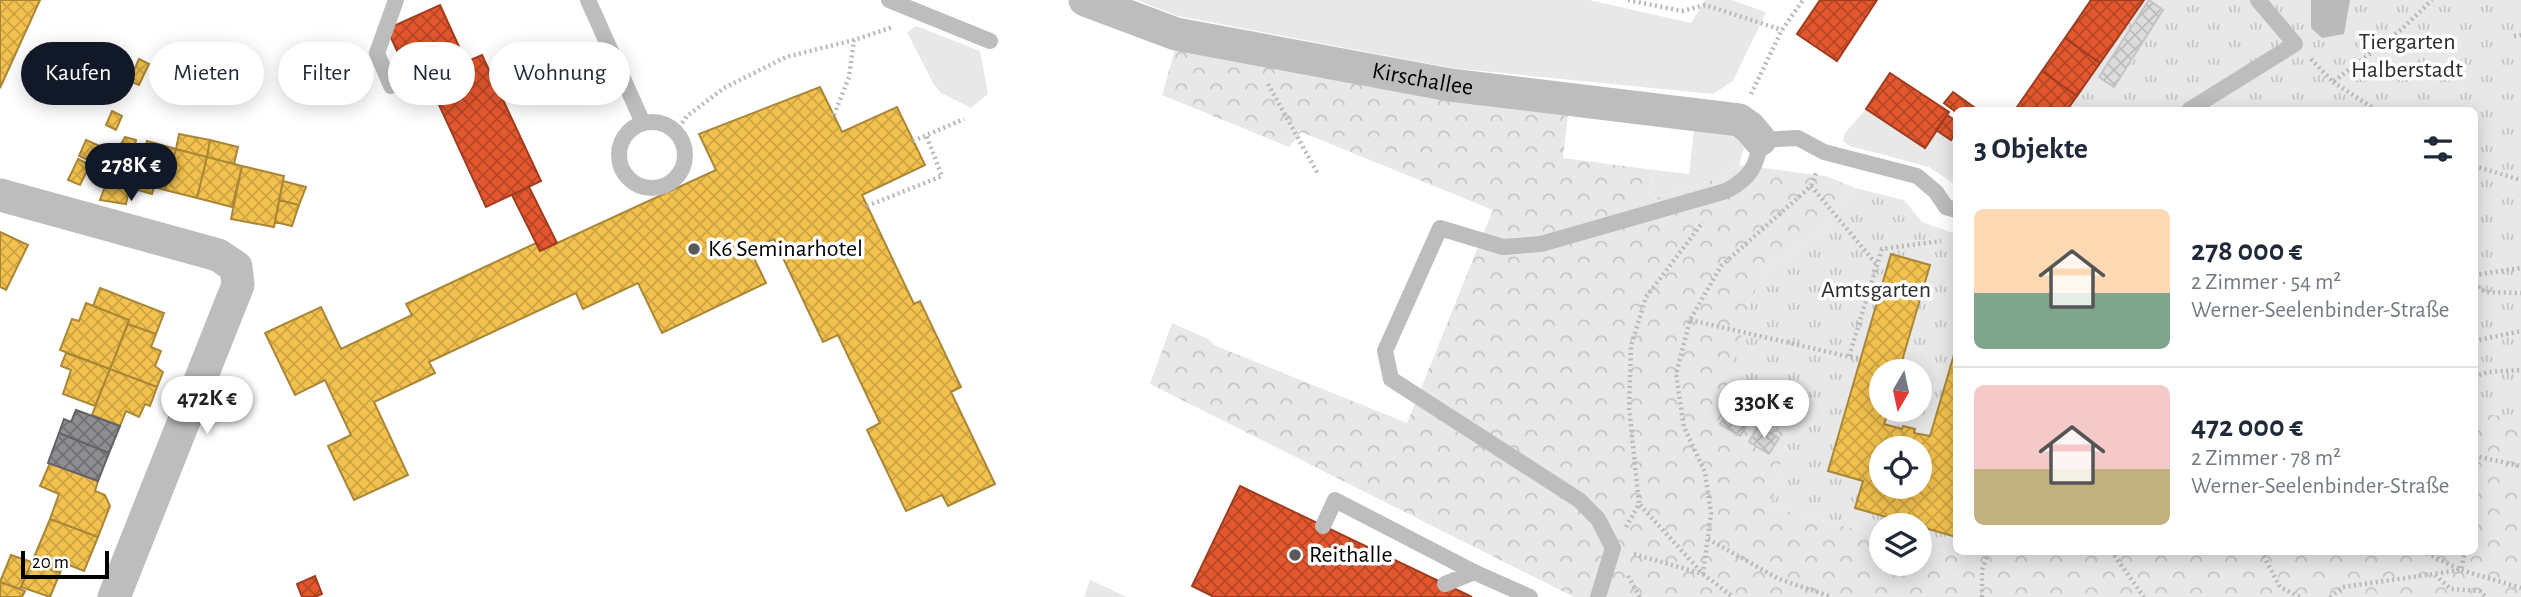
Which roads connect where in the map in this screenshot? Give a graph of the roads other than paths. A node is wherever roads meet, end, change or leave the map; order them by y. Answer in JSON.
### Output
{"nodes":[{"id":1,"x":396,"y":0,"type":"edge"},
{"id":2,"x":588,"y":0,"type":"edge"},
{"id":3,"x":889,"y":0,"type":"edge"},
{"id":4,"x":1085,"y":0,"type":"edge"},
{"id":5,"x":2258,"y":0,"type":"edge"},
{"id":6,"x":990,"y":41,"type":"dead end"},
{"id":7,"x":388,"y":79,"type":"edge"},
{"id":8,"x":2194,"y":107,"type":"edge"},
{"id":9,"x":643,"y":123,"type":"junction"},
{"id":10,"x":1749,"y":130,"type":"junction"},
{"id":11,"x":0,"y":195,"type":"edge"},
{"id":12,"x":1953,"y":209,"type":"edge"},
{"id":13,"x":1323,"y":526,"type":"dead end"},
{"id":14,"x":1475,"y":572,"type":"junction"},
{"id":15,"x":1445,"y":584,"type":"dead end"},
{"id":16,"x":114,"y":597,"type":"edge"},
{"id":17,"x":1530,"y":597,"type":"edge"},
{"id":18,"x":1598,"y":597,"type":"edge"}],
"edges":[{"from":1,"to":7,"type":"lane"},
{"from":2,"to":9,"type":"lane"},
{"from":3,"to":6,"type":"lane"},
{"from":4,"to":10,"type":"street","name":"Kirschallee"},
{"from":5,"to":8,"type":"lane"},
{"from":9,"to":9,"type":"lane"},
{"from":10,"to":12,"type":"lane"},
{"from":10,"to":18,"type":"lane"},
{"from":11,"to":16,"type":"street"},
{"from":13,"to":14,"type":"lane"},
{"from":14,"to":15,"type":"lane"},
{"from":14,"to":17,"type":"lane"}]}
